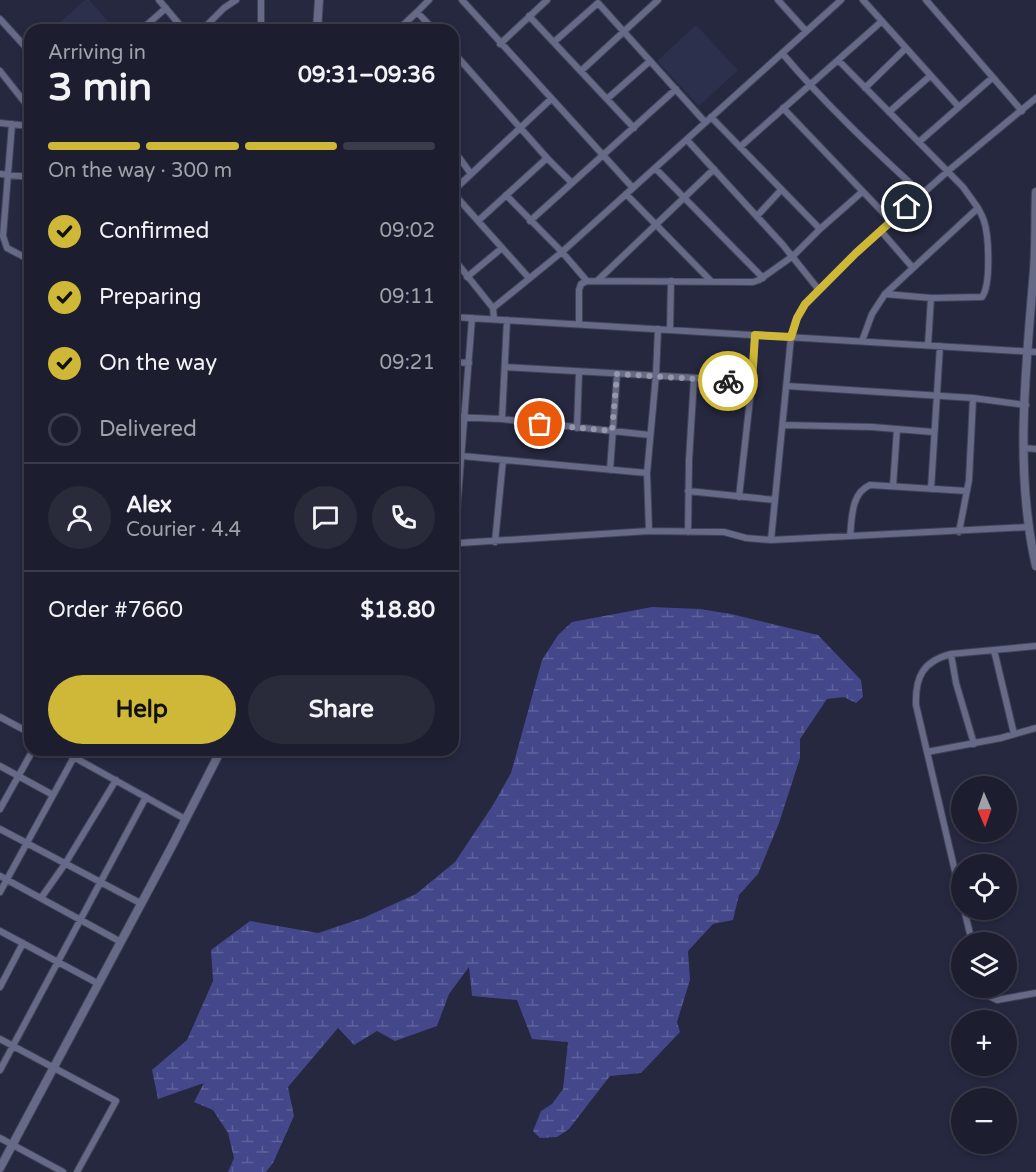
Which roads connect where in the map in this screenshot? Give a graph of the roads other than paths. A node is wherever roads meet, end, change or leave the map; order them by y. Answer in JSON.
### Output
{"nodes":[{"id":1,"x":159,"y":0,"type":"edge"},
{"id":2,"x":237,"y":0,"type":"edge"},
{"id":3,"x":261,"y":0,"type":"edge"},
{"id":4,"x":319,"y":0,"type":"edge"},
{"id":5,"x":429,"y":0,"type":"edge"},
{"id":6,"x":462,"y":0,"type":"edge"},
{"id":7,"x":547,"y":0,"type":"edge"},
{"id":8,"x":658,"y":0,"type":"edge"},
{"id":9,"x":778,"y":0,"type":"edge"},
{"id":10,"x":841,"y":0,"type":"edge"},
{"id":11,"x":863,"y":0,"type":"edge"},
{"id":12,"x":926,"y":0,"type":"edge"},
{"id":13,"x":600,"y":1,"type":"edge"},
{"id":14,"x":166,"y":8,"type":"junction"},
{"id":15,"x":417,"y":12,"type":"junction"},
{"id":16,"x":529,"y":16,"type":"junction"},
{"id":17,"x":0,"y":19,"type":"edge"},
{"id":18,"x":882,"y":21,"type":"junction"},
{"id":19,"x":148,"y":24,"type":"edge"},
{"id":20,"x":179,"y":24,"type":"edge"},
{"id":21,"x":208,"y":24,"type":"edge"},
{"id":22,"x":261,"y":24,"type":"edge"},
{"id":23,"x":317,"y":24,"type":"edge"},
{"id":24,"x":404,"y":24,"type":"edge"},
{"id":25,"x":428,"y":24,"type":"edge"},
{"id":26,"x":806,"y":31,"type":"junction"},
{"id":27,"x":624,"y":32,"type":"junction"},
{"id":28,"x":554,"y":42,"type":"junction"},
{"id":29,"x":500,"y":44,"type":"junction"},
{"id":30,"x":24,"y":45,"type":"edge"},
{"id":31,"x":905,"y":49,"type":"junction"},
{"id":32,"x":782,"y":53,"type":"junction"},
{"id":33,"x":459,"y":59,"type":"edge"},
{"id":34,"x":838,"y":60,"type":"junction"},
{"id":35,"x":650,"y":61,"type":"junction"},
{"id":36,"x":0,"y":71,"type":"edge"},
{"id":37,"x":581,"y":71,"type":"junction"},
{"id":38,"x":930,"y":76,"type":"junction"},
{"id":39,"x":992,"y":78,"type":"junction"},
{"id":40,"x":810,"y":84,"type":"junction"},
{"id":41,"x":865,"y":88,"type":"junction"},
{"id":42,"x":676,"y":90,"type":"junction"},
{"id":43,"x":1036,"y":98,"type":"edge"},
{"id":44,"x":551,"y":99,"type":"junction"},
{"id":45,"x":607,"y":99,"type":"junction"},
{"id":46,"x":24,"y":101,"type":"edge"},
{"id":47,"x":959,"y":107,"type":"junction"},
{"id":48,"x":783,"y":108,"type":"junction"},
{"id":49,"x":1022,"y":111,"type":"junction"},
{"id":50,"x":889,"y":112,"type":"junction"},
{"id":51,"x":708,"y":120,"type":"junction"},
{"id":52,"x":0,"y":123,"type":"edge"},
{"id":53,"x":12,"y":124,"type":"junction"},
{"id":54,"x":24,"y":125,"type":"edge"},
{"id":55,"x":520,"y":128,"type":"junction"},
{"id":56,"x":634,"y":128,"type":"junction"},
{"id":57,"x":687,"y":140,"type":"junction"},
{"id":58,"x":919,"y":142,"type":"junction"},
{"id":59,"x":740,"y":147,"type":"junction"},
{"id":60,"x":603,"y":155,"type":"junction"},
{"id":61,"x":459,"y":157,"type":"edge"},
{"id":62,"x":547,"y":158,"type":"junction"},
{"id":63,"x":655,"y":168,"type":"junction"},
{"id":64,"x":714,"y":169,"type":"junction"},
{"id":65,"x":948,"y":171,"type":"junction"},
{"id":66,"x":3,"y":174,"type":"edge"},
{"id":67,"x":471,"y":174,"type":"junction"},
{"id":68,"x":24,"y":176,"type":"edge"},
{"id":69,"x":572,"y":183,"type":"junction"},
{"id":70,"x":459,"y":186,"type":"edge"},
{"id":71,"x":633,"y":188,"type":"junction"},
{"id":72,"x":781,"y":190,"type":"junction"},
{"id":73,"x":862,"y":192,"type":"junction"},
{"id":74,"x":1036,"y":192,"type":"edge"},
{"id":75,"x":626,"y":194,"type":"junction"},
{"id":76,"x":922,"y":194,"type":"junction"},
{"id":77,"x":506,"y":195,"type":"junction"},
{"id":78,"x":684,"y":197,"type":"junction"},
{"id":79,"x":459,"y":199,"type":"edge"},
{"id":80,"x":978,"y":208,"type":"junction"},
{"id":81,"x":757,"y":216,"type":"junction"},
{"id":82,"x":478,"y":221,"type":"junction"},
{"id":83,"x":530,"y":221,"type":"junction"},
{"id":84,"x":891,"y":221,"type":"junction"},
{"id":85,"x":656,"y":224,"type":"junction"},
{"id":86,"x":1035,"y":226,"type":"edge"},
{"id":87,"x":820,"y":229,"type":"junction"},
{"id":88,"x":881,"y":231,"type":"junction"},
{"id":89,"x":502,"y":248,"type":"junction"},
{"id":90,"x":562,"y":252,"type":"junction"},
{"id":91,"x":793,"y":256,"type":"junction"},
{"id":92,"x":24,"y":257,"type":"edge"},
{"id":93,"x":459,"y":266,"type":"edge"},
{"id":94,"x":1035,"y":266,"type":"edge"},
{"id":95,"x":913,"y":268,"type":"junction"},
{"id":96,"x":467,"y":277,"type":"junction"},
{"id":97,"x":529,"y":278,"type":"junction"},
{"id":98,"x":763,"y":278,"type":"junction"},
{"id":99,"x":671,"y":280,"type":"junction"},
{"id":100,"x":587,"y":281,"type":"junction"},
{"id":101,"x":597,"y":281,"type":"junction"},
{"id":102,"x":711,"y":281,"type":"junction"},
{"id":103,"x":819,"y":290,"type":"junction"},
{"id":104,"x":885,"y":294,"type":"junction"},
{"id":105,"x":931,"y":298,"type":"junction"},
{"id":106,"x":493,"y":308,"type":"junction"},
{"id":107,"x":459,"y":317,"type":"edge"},
{"id":108,"x":472,"y":318,"type":"junction"},
{"id":109,"x":494,"y":319,"type":"junction"},
{"id":110,"x":507,"y":320,"type":"junction"},
{"id":111,"x":579,"y":324,"type":"junction"},
{"id":112,"x":658,"y":329,"type":"junction"},
{"id":113,"x":670,"y":330,"type":"junction"},
{"id":114,"x":755,"y":335,"type":"junction"},
{"id":115,"x":791,"y":337,"type":"junction"},
{"id":116,"x":862,"y":341,"type":"junction"},
{"id":117,"x":928,"y":345,"type":"junction"},
{"id":118,"x":940,"y":346,"type":"junction"},
{"id":119,"x":1027,"y":351,"type":"junction"},
{"id":120,"x":1036,"y":352,"type":"edge"},
{"id":121,"x":459,"y":362,"type":"edge"},
{"id":122,"x":469,"y":363,"type":"junction"},
{"id":123,"x":504,"y":367,"type":"junction"},
{"id":124,"x":579,"y":372,"type":"junction"},
{"id":125,"x":617,"y":374,"type":"junction"},
{"id":126,"x":656,"y":375,"type":"junction"},
{"id":127,"x":694,"y":378,"type":"junction"},
{"id":128,"x":752,"y":381,"type":"junction"},
{"id":129,"x":787,"y":386,"type":"junction"},
{"id":130,"x":936,"y":395,"type":"junction"},
{"id":131,"x":973,"y":398,"type":"junction"},
{"id":132,"x":1026,"y":405,"type":"junction"},
{"id":133,"x":459,"y":418,"type":"edge"},
{"id":134,"x":465,"y":418,"type":"junction"},
{"id":135,"x":502,"y":419,"type":"junction"},
{"id":136,"x":783,"y":425,"type":"junction"},
{"id":137,"x":577,"y":428,"type":"junction"},
{"id":138,"x":897,"y":429,"type":"junction"},
{"id":139,"x":612,"y":431,"type":"junction"},
{"id":140,"x":933,"y":432,"type":"junction"},
{"id":141,"x":650,"y":435,"type":"junction"},
{"id":142,"x":1024,"y":448,"type":"junction"},
{"id":143,"x":1036,"y":449,"type":"edge"},
{"id":144,"x":462,"y":456,"type":"junction"},
{"id":145,"x":503,"y":460,"type":"junction"},
{"id":146,"x":610,"y":470,"type":"junction"},
{"id":147,"x":647,"y":473,"type":"junction"},
{"id":148,"x":459,"y":481,"type":"edge"},
{"id":149,"x":893,"y":486,"type":"junction"},
{"id":150,"x":931,"y":489,"type":"junction"},
{"id":151,"x":688,"y":491,"type":"junction"},
{"id":152,"x":967,"y":491,"type":"junction"},
{"id":153,"x":739,"y":497,"type":"junction"},
{"id":154,"x":775,"y":500,"type":"junction"},
{"id":155,"x":1029,"y":527,"type":"junction"},
{"id":156,"x":649,"y":531,"type":"junction"},
{"id":157,"x":688,"y":532,"type":"junction"},
{"id":158,"x":959,"y":532,"type":"junction"},
{"id":159,"x":850,"y":536,"type":"junction"},
{"id":160,"x":771,"y":540,"type":"junction"},
{"id":161,"x":495,"y":542,"type":"junction"},
{"id":162,"x":459,"y":543,"type":"edge"},
{"id":163,"x":1034,"y":550,"type":"edge"},
{"id":164,"x":1036,"y":566,"type":"edge"},
{"id":165,"x":1036,"y":646,"type":"edge"},
{"id":166,"x":994,"y":650,"type":"junction"},
{"id":167,"x":951,"y":654,"type":"junction"},
{"id":168,"x":0,"y":717,"type":"edge"},
{"id":169,"x":1036,"y":728,"type":"edge"},
{"id":170,"x":24,"y":730,"type":"edge"},
{"id":171,"x":1014,"y":734,"type":"junction"},
{"id":172,"x":974,"y":744,"type":"junction"},
{"id":173,"x":927,"y":752,"type":"junction"},
{"id":174,"x":30,"y":756,"type":"edge"},
{"id":175,"x":218,"y":756,"type":"edge"},
{"id":176,"x":74,"y":757,"type":"joint"},
{"id":177,"x":0,"y":766,"type":"edge"},
{"id":178,"x":19,"y":776,"type":"junction"},
{"id":179,"x":117,"y":780,"type":"junction"},
{"id":180,"x":54,"y":795,"type":"junction"},
{"id":181,"x":146,"y":797,"type":"junction"},
{"id":182,"x":0,"y":809,"type":"edge"},
{"id":183,"x":185,"y":819,"type":"junction"},
{"id":184,"x":0,"y":829,"type":"edge"},
{"id":185,"x":27,"y":843,"type":"junction"},
{"id":186,"x":951,"y":854,"type":"edge"},
{"id":187,"x":65,"y":864,"type":"junction"},
{"id":188,"x":3,"y":878,"type":"edge"},
{"id":189,"x":99,"y":882,"type":"junction"},
{"id":190,"x":0,"y":892,"type":"edge"},
{"id":191,"x":41,"y":898,"type":"junction"},
{"id":192,"x":142,"y":903,"type":"junction"},
{"id":193,"x":80,"y":919,"type":"junction"},
{"id":194,"x":0,"y":931,"type":"edge"},
{"id":195,"x":121,"y":942,"type":"junction"},
{"id":196,"x":23,"y":943,"type":"junction"},
{"id":197,"x":57,"y":962,"type":"junction"},
{"id":198,"x":99,"y":984,"type":"junction"},
{"id":199,"x":0,"y":987,"type":"edge"},
{"id":200,"x":1036,"y":993,"type":"edge"},
{"id":201,"x":1017,"y":996,"type":"edge"},
{"id":202,"x":993,"y":998,"type":"edge"},
{"id":203,"x":1008,"y":998,"type":"edge"},
{"id":204,"x":0,"y":1039,"type":"edge"},
{"id":205,"x":13,"y":1046,"type":"junction"},
{"id":206,"x":54,"y":1068,"type":"junction"},
{"id":207,"x":0,"y":1070,"type":"edge"},
{"id":208,"x":0,"y":1138,"type":"edge"},
{"id":209,"x":12,"y":1145,"type":"junction"},
{"id":210,"x":0,"y":1168,"type":"edge"},
{"id":211,"x":63,"y":1172,"type":"edge"},
{"id":212,"x":77,"y":1172,"type":"edge"}],
"edges":[{"from":1,"to":14,"type":"street"},
{"from":2,"to":21,"type":"street"},
{"from":3,"to":22,"type":"street"},
{"from":4,"to":23,"type":"street"},
{"from":5,"to":15,"type":"street"},
{"from":6,"to":29,"type":"street"},
{"from":7,"to":16,"type":"street"},
{"from":8,"to":27,"type":"street"},
{"from":9,"to":26,"type":"street"},
{"from":10,"to":26,"type":"street"},
{"from":11,"to":18,"type":"street"},
{"from":12,"to":39,"type":"street"},
{"from":13,"to":27,"type":"street"},
{"from":13,"to":28,"type":"street"},
{"from":14,"to":19,"type":"street"},
{"from":14,"to":20,"type":"street"},
{"from":15,"to":24,"type":"street"},
{"from":15,"to":25,"type":"street"},
{"from":16,"to":28,"type":"street"},
{"from":16,"to":29,"type":"street"},
{"from":17,"to":30,"type":"street"},
{"from":18,"to":31,"type":"street"},
{"from":18,"to":34,"type":"street"},
{"from":26,"to":32,"type":"street"},
{"from":27,"to":35,"type":"street"},
{"from":27,"to":37,"type":"street"},
{"from":28,"to":37,"type":"street"},
{"from":29,"to":44,"type":"street"},
{"from":31,"to":38,"type":"street"},
{"from":31,"to":41,"type":"street"},
{"from":32,"to":40,"type":"street"},
{"from":32,"to":51,"type":"street"},
{"from":33,"to":55,"type":"street"},
{"from":34,"to":40,"type":"street"},
{"from":34,"to":41,"type":"street"},
{"from":35,"to":42,"type":"street"},
{"from":35,"to":45,"type":"street"},
{"from":36,"to":46,"type":"street"},
{"from":37,"to":45,"type":"street"},
{"from":38,"to":47,"type":"street"},
{"from":38,"to":50,"type":"street"},
{"from":39,"to":47,"type":"street"},
{"from":39,"to":49,"type":"street"},
{"from":40,"to":48,"type":"street"},
{"from":40,"to":76,"type":"street"},
{"from":41,"to":50,"type":"street"},
{"from":42,"to":51,"type":"street"},
{"from":42,"to":56,"type":"street"},
{"from":43,"to":49,"type":"street"},
{"from":44,"to":55,"type":"street"},
{"from":44,"to":60,"type":"street"},
{"from":45,"to":56,"type":"street"},
{"from":47,"to":58,"type":"street"},
{"from":48,"to":59,"type":"street"},
{"from":48,"to":73,"type":"street"},
{"from":49,"to":65,"type":"street"},
{"from":50,"to":58,"type":"street"},
{"from":51,"to":57,"type":"street"},
{"from":51,"to":59,"type":"street"},
{"from":52,"to":53,"type":"street"},
{"from":53,"to":54,"type":"street"},
{"from":53,"to":66,"type":"street"},
{"from":55,"to":62,"type":"street"},
{"from":55,"to":67,"type":"street"},
{"from":56,"to":60,"type":"street"},
{"from":57,"to":63,"type":"street"},
{"from":57,"to":64,"type":"street"},
{"from":58,"to":65,"type":"street"},
{"from":59,"to":72,"type":"street"},
{"from":60,"to":69,"type":"street"},
{"from":60,"to":71,"type":"street"},
{"from":61,"to":67,"type":"street"},
{"from":62,"to":69,"type":"street"},
{"from":62,"to":77,"type":"street"},
{"from":63,"to":71,"type":"street"},
{"from":63,"to":78,"type":"street"},
{"from":64,"to":78,"type":"street"},
{"from":64,"to":81,"type":"street"},
{"from":65,"to":76,"type":"street"},
{"from":65,"to":80,"type":"street"},
{"from":66,"to":68,"type":"street"},
{"from":66,"to":92,"type":"street"},
{"from":67,"to":70,"type":"street"},
{"from":69,"to":83,"type":"street"},
{"from":71,"to":75,"type":"street"},
{"from":72,"to":81,"type":"street"},
{"from":72,"to":87,"type":"street"},
{"from":73,"to":84,"type":"street"},
{"from":73,"to":87,"type":"street"},
{"from":74,"to":86,"type":"street"},
{"from":75,"to":85,"type":"street"},
{"from":75,"to":90,"type":"street"},
{"from":76,"to":84,"type":"street"},
{"from":77,"to":82,"type":"street"},
{"from":77,"to":83,"type":"street"},
{"from":78,"to":85,"type":"street"},
{"from":78,"to":98,"type":"street"},
{"from":79,"to":82,"type":"street"},
{"from":80,"to":95,"type":"street"},
{"from":80,"to":105,"type":"street"},
{"from":81,"to":91,"type":"street"},
{"from":82,"to":89,"type":"street"},
{"from":83,"to":90,"type":"street"},
{"from":84,"to":88,"type":"street"},
{"from":85,"to":101,"type":"street"},
{"from":85,"to":102,"type":"street"},
{"from":86,"to":94,"type":"street"},
{"from":87,"to":91,"type":"street"},
{"from":88,"to":95,"type":"street"},
{"from":88,"to":103,"type":"street"},
{"from":89,"to":96,"type":"street"},
{"from":89,"to":97,"type":"street"},
{"from":90,"to":97,"type":"street"},
{"from":90,"to":100,"type":"street"},
{"from":91,"to":98,"type":"street"},
{"from":91,"to":103,"type":"street"},
{"from":93,"to":96,"type":"street"},
{"from":94,"to":119,"type":"street"},
{"from":95,"to":104,"type":"street"},
{"from":96,"to":106,"type":"street"},
{"from":97,"to":106,"type":"street"},
{"from":98,"to":102,"type":"street"},
{"from":99,"to":101,"type":"street"},
{"from":99,"to":102,"type":"street"},
{"from":99,"to":113,"type":"street"},
{"from":100,"to":101,"type":"street"},
{"from":100,"to":111,"type":"street"},
{"from":103,"to":115,"type":"street"},
{"from":104,"to":105,"type":"street"},
{"from":104,"to":116,"type":"street"},
{"from":105,"to":117,"type":"street"},
{"from":106,"to":109,"type":"street"},
{"from":107,"to":108,"type":"street"},
{"from":108,"to":109,"type":"street"},
{"from":108,"to":122,"type":"street"},
{"from":109,"to":110,"type":"street"},
{"from":110,"to":111,"type":"street"},
{"from":110,"to":123,"type":"street"},
{"from":111,"to":112,"type":"street"},
{"from":112,"to":113,"type":"street"},
{"from":112,"to":126,"type":"street"},
{"from":113,"to":114,"type":"street"},
{"from":114,"to":115,"type":"street"},
{"from":114,"to":128,"type":"street"},
{"from":115,"to":116,"type":"street"},
{"from":115,"to":129,"type":"street"},
{"from":116,"to":117,"type":"street"},
{"from":117,"to":118,"type":"street"},
{"from":118,"to":119,"type":"street"},
{"from":118,"to":130,"type":"street"},
{"from":119,"to":120,"type":"street"},
{"from":119,"to":132,"type":"street"},
{"from":121,"to":122,"type":"street"},
{"from":122,"to":134,"type":"street"},
{"from":123,"to":124,"type":"street"},
{"from":123,"to":135,"type":"street"},
{"from":124,"to":125,"type":"street"},
{"from":124,"to":137,"type":"street"},
{"from":125,"to":126,"type":"street"},
{"from":125,"to":139,"type":"street"},
{"from":126,"to":127,"type":"street"},
{"from":126,"to":141,"type":"street"},
{"from":127,"to":128,"type":"street"},
{"from":127,"to":151,"type":"street"},
{"from":128,"to":153,"type":"street"},
{"from":129,"to":130,"type":"street"},
{"from":129,"to":136,"type":"street"},
{"from":130,"to":131,"type":"street"},
{"from":130,"to":140,"type":"street"},
{"from":131,"to":132,"type":"street"},
{"from":131,"to":152,"type":"street"},
{"from":132,"to":142,"type":"street"},
{"from":133,"to":134,"type":"street"},
{"from":134,"to":135,"type":"street"},
{"from":134,"to":144,"type":"street"},
{"from":135,"to":137,"type":"street"},
{"from":136,"to":138,"type":"street"},
{"from":136,"to":154,"type":"street"},
{"from":137,"to":139,"type":"street"},
{"from":138,"to":140,"type":"street"},
{"from":138,"to":149,"type":"street"},
{"from":139,"to":141,"type":"street"},
{"from":139,"to":146,"type":"street"},
{"from":140,"to":150,"type":"street"},
{"from":141,"to":147,"type":"street"},
{"from":142,"to":143,"type":"street"},
{"from":142,"to":155,"type":"street"},
{"from":144,"to":145,"type":"street"},
{"from":144,"to":148,"type":"street"},
{"from":145,"to":146,"type":"street"},
{"from":145,"to":161,"type":"street"},
{"from":146,"to":147,"type":"street"},
{"from":147,"to":156,"type":"street"},
{"from":149,"to":150,"type":"street"},
{"from":149,"to":159,"type":"street"},
{"from":150,"to":152,"type":"street"},
{"from":151,"to":153,"type":"street"},
{"from":151,"to":157,"type":"street"},
{"from":152,"to":158,"type":"street"},
{"from":153,"to":154,"type":"street"},
{"from":154,"to":160,"type":"street"},
{"from":155,"to":158,"type":"street"},
{"from":155,"to":163,"type":"street"},
{"from":156,"to":157,"type":"street"},
{"from":156,"to":161,"type":"street"},
{"from":157,"to":160,"type":"street"},
{"from":158,"to":159,"type":"street"},
{"from":159,"to":160,"type":"street"},
{"from":161,"to":162,"type":"street"},
{"from":163,"to":164,"type":"street"},
{"from":165,"to":166,"type":"street"},
{"from":166,"to":167,"type":"street"},
{"from":166,"to":171,"type":"street"},
{"from":167,"to":172,"type":"street"},
{"from":167,"to":173,"type":"street"},
{"from":168,"to":170,"type":"street"},
{"from":169,"to":171,"type":"street"},
{"from":171,"to":172,"type":"street"},
{"from":172,"to":173,"type":"street"},
{"from":173,"to":186,"type":"street"},
{"from":174,"to":178,"type":"street"},
{"from":175,"to":183,"type":"street"},
{"from":176,"to":179,"type":"street"},
{"from":176,"to":180,"type":"street"},
{"from":177,"to":178,"type":"street"},
{"from":178,"to":180,"type":"street"},
{"from":178,"to":182,"type":"street"},
{"from":179,"to":181,"type":"street"},
{"from":179,"to":187,"type":"street"},
{"from":180,"to":185,"type":"street"},
{"from":181,"to":183,"type":"street"},
{"from":181,"to":189,"type":"street"},
{"from":183,"to":192,"type":"street"},
{"from":184,"to":185,"type":"street"},
{"from":185,"to":187,"type":"street"},
{"from":185,"to":188,"type":"street"},
{"from":187,"to":189,"type":"street"},
{"from":187,"to":191,"type":"street"},
{"from":188,"to":190,"type":"street"},
{"from":188,"to":191,"type":"street"},
{"from":189,"to":192,"type":"street"},
{"from":189,"to":193,"type":"street"},
{"from":191,"to":193,"type":"street"},
{"from":192,"to":195,"type":"street"},
{"from":193,"to":195,"type":"street"},
{"from":193,"to":197,"type":"street"},
{"from":194,"to":196,"type":"street"},
{"from":195,"to":198,"type":"street"},
{"from":196,"to":197,"type":"street"},
{"from":196,"to":199,"type":"street"},
{"from":197,"to":198,"type":"street"},
{"from":197,"to":205,"type":"street"},
{"from":198,"to":206,"type":"street"},
{"from":200,"to":201,"type":"street"},
{"from":202,"to":203,"type":"street"},
{"from":204,"to":205,"type":"street"},
{"from":205,"to":206,"type":"street"},
{"from":205,"to":207,"type":"street"},
{"from":206,"to":209,"type":"street"},
{"from":206,"to":212,"type":"street"},
{"from":208,"to":209,"type":"street"},
{"from":209,"to":210,"type":"street"},
{"from":209,"to":211,"type":"street"}]}
